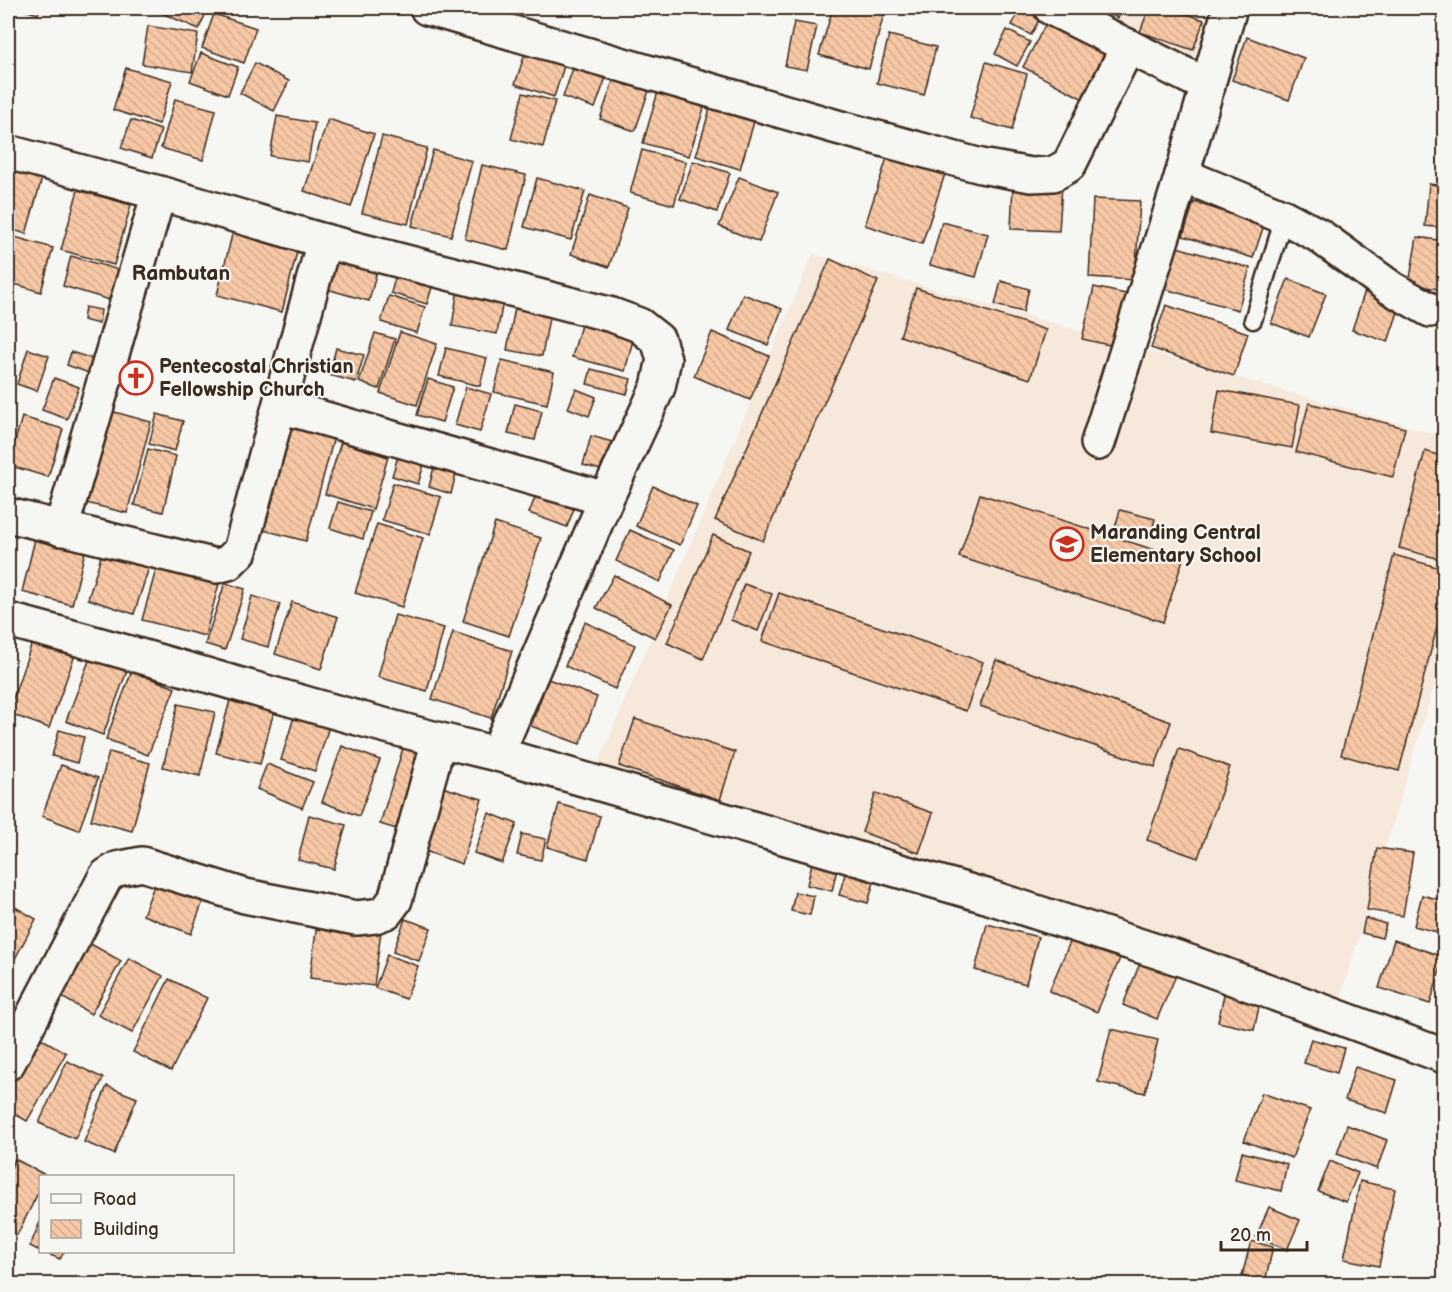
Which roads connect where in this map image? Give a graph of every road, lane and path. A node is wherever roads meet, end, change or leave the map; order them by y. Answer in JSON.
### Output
{"nodes":[{"id":1,"x":427,"y":8,"type":"edge"},
{"id":2,"x":1051,"y":8,"type":"edge"},
{"id":3,"x":1230,"y":8,"type":"edge"},
{"id":4,"x":1128,"y":46,"type":"junction"},
{"id":5,"x":1208,"y":87,"type":"junction"},
{"id":6,"x":8,"y":152,"type":"edge"},
{"id":7,"x":1182,"y":175,"type":"junction"},
{"id":8,"x":159,"y":193,"type":"junction"},
{"id":9,"x":1284,"y":217,"type":"junction"},
{"id":10,"x":324,"y":241,"type":"junction"},
{"id":11,"x":1430,"y":310,"type":"dead end"},
{"id":12,"x":1253,"y":320,"type":"dead end"},
{"id":13,"x":280,"y":406,"type":"junction"},
{"id":14,"x":1098,"y":443,"type":"dead end"},
{"id":15,"x":606,"y":499,"type":"junction"},
{"id":16,"x":8,"y":515,"type":"edge"},
{"id":17,"x":61,"y":529,"type":"junction"},
{"id":18,"x":8,"y":620,"type":"edge"},
{"id":19,"x":440,"y":740,"type":"junction"},
{"id":20,"x":497,"y":754,"type":"junction"},
{"id":21,"x":1444,"y":1056,"type":"edge"},
{"id":22,"x":8,"y":1063,"type":"edge"}],
"edges":[{"from":1,"to":4,"type":"street"},
{"from":2,"to":4,"type":"street"},
{"from":3,"to":5,"type":"street"},
{"from":4,"to":5,"type":"street"},
{"from":5,"to":7,"type":"street"},
{"from":6,"to":8,"type":"street"},
{"from":7,"to":9,"type":"street"},
{"from":7,"to":14,"type":"street"},
{"from":8,"to":10,"type":"street"},
{"from":8,"to":17,"type":"street"},
{"from":9,"to":11,"type":"street"},
{"from":9,"to":12,"type":"lane"},
{"from":10,"to":13,"type":"street"},
{"from":10,"to":15,"type":"street"},
{"from":13,"to":15,"type":"street"},
{"from":13,"to":17,"type":"street"},
{"from":15,"to":20,"type":"street"},
{"from":16,"to":17,"type":"street"},
{"from":18,"to":19,"type":"street"},
{"from":19,"to":20,"type":"street"},
{"from":19,"to":22,"type":"street"},
{"from":20,"to":21,"type":"street"}]}
